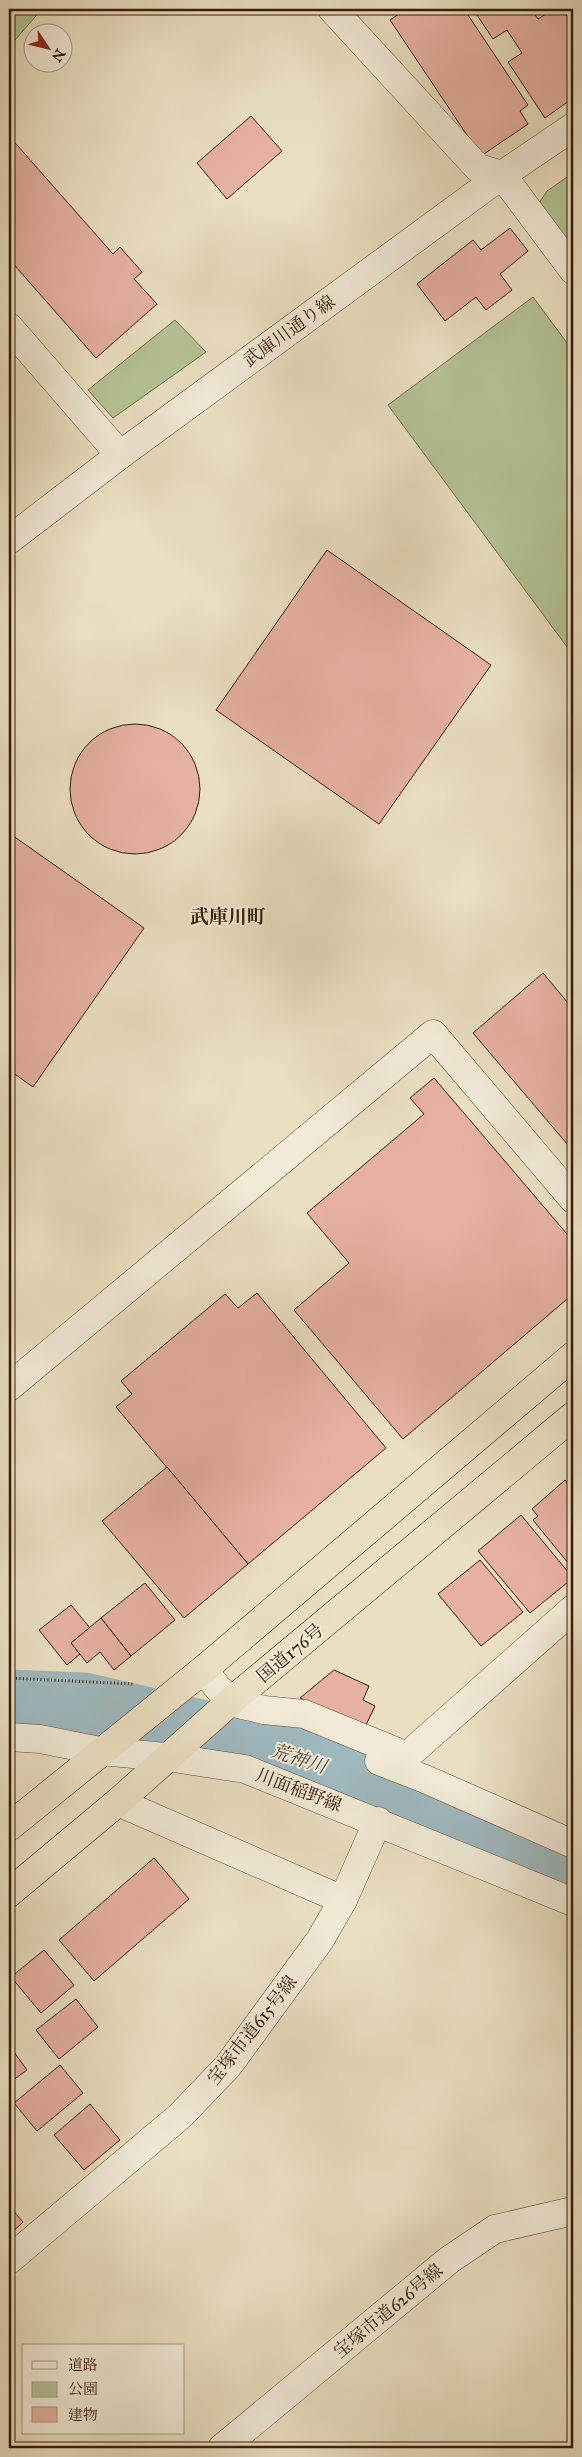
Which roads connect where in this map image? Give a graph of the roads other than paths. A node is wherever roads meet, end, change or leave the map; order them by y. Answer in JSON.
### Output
{"nodes":[{"id":1,"x":347,"y":13,"type":"edge"},
{"id":2,"x":573,"y":127,"type":"edge"},
{"id":3,"x":502,"y":174,"type":"junction"},
{"id":4,"x":573,"y":270,"type":"edge"},
{"id":5,"x":9,"y":327,"type":"edge"},
{"id":6,"x":120,"y":455,"type":"junction"},
{"id":7,"x":11,"y":533,"type":"edge"},
{"id":8,"x":573,"y":1199,"type":"edge"},
{"id":9,"x":573,"y":1356,"type":"edge"},
{"id":10,"x":9,"y":1387,"type":"edge"},
{"id":11,"x":573,"y":1416,"type":"edge"},
{"id":12,"x":573,"y":1609,"type":"edge"},
{"id":13,"x":203,"y":1670,"type":"junction"},
{"id":14,"x":222,"y":1709,"type":"junction"},
{"id":15,"x":264,"y":1710,"type":"junction"},
{"id":16,"x":9,"y":1737,"type":"edge"},
{"id":17,"x":109,"y":1744,"type":"junction"},
{"id":18,"x":170,"y":1754,"type":"junction"},
{"id":19,"x":118,"y":1802,"type":"junction"},
{"id":20,"x":378,"y":1822,"type":"junction"},
{"id":21,"x":9,"y":1827,"type":"edge"},
{"id":22,"x":573,"y":1844,"type":"edge"},
{"id":23,"x":9,"y":1893,"type":"edge"},
{"id":24,"x":343,"y":1900,"type":"junction"},
{"id":25,"x":573,"y":1902,"type":"edge"},
{"id":26,"x":573,"y":2211,"type":"edge"},
{"id":27,"x":9,"y":2260,"type":"edge"},
{"id":28,"x":222,"y":2448,"type":"edge"}],
"edges":[{"from":1,"to":3,"type":"street"},
{"from":2,"to":3,"type":"street","name":"武庫川通り線"},
{"from":3,"to":4,"type":"street"},
{"from":3,"to":6,"type":"street","name":"武庫川通り線"},
{"from":5,"to":6,"type":"street"},
{"from":6,"to":7,"type":"street","name":"武庫川通り線"},
{"from":8,"to":10,"type":"street"},
{"from":9,"to":13,"type":"highway"},
{"from":11,"to":14,"type":"highway","name":"国道176号"},
{"from":12,"to":15,"type":"street"},
{"from":13,"to":14,"type":"street"},
{"from":13,"to":17,"type":"highway"},
{"from":14,"to":15,"type":"street"},
{"from":14,"to":18,"type":"highway","name":"国道176号"},
{"from":15,"to":22,"type":"street"},
{"from":16,"to":17,"type":"street","name":"川面稲野線"},
{"from":17,"to":18,"type":"street","name":"川面稲野線"},
{"from":17,"to":21,"type":"highway"},
{"from":18,"to":19,"type":"highway","name":"国道176号"},
{"from":18,"to":20,"type":"street","name":"川面稲野線"},
{"from":19,"to":23,"type":"highway","name":"国道176号"},
{"from":19,"to":24,"type":"street"},
{"from":20,"to":24,"type":"street","name":"宝塚市道615号線"},
{"from":20,"to":25,"type":"street","name":"川面稲野線"},
{"from":24,"to":27,"type":"street","name":"宝塚市道615号線"},
{"from":26,"to":28,"type":"street","name":"宝塚市道626号線"}]}
